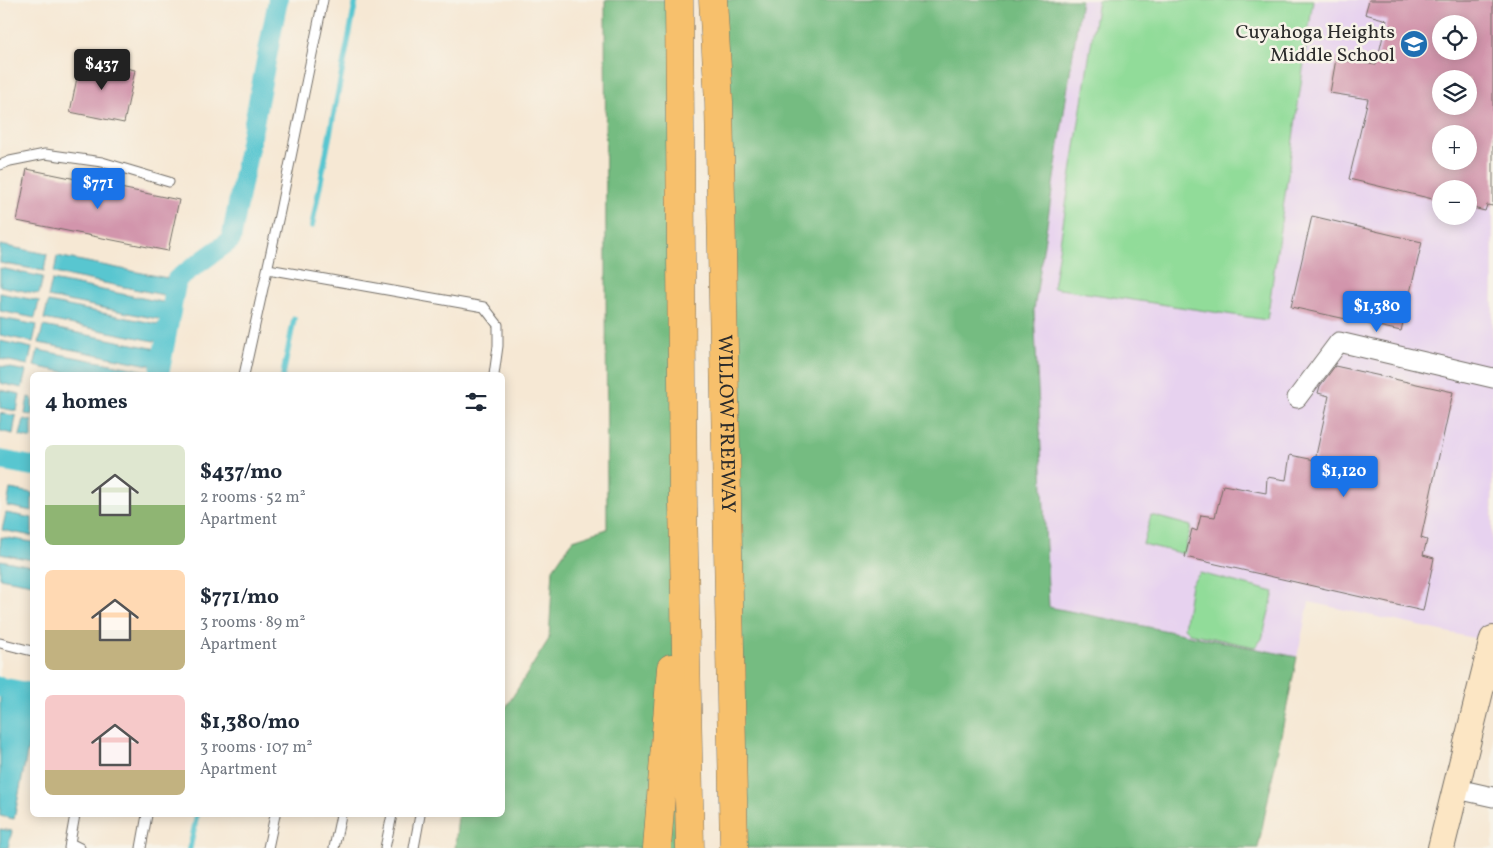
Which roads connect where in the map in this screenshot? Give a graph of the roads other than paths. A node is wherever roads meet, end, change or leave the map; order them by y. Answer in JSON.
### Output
{"nodes":[{"id":1,"x":323,"y":0,"type":"edge"},
{"id":2,"x":679,"y":0,"type":"edge"},
{"id":3,"x":712,"y":0,"type":"edge"},
{"id":4,"x":0,"y":165,"type":"edge"},
{"id":5,"x":169,"y":182,"type":"dead end"},
{"id":6,"x":268,"y":269,"type":"junction"},
{"id":7,"x":245,"y":372,"type":"edge"},
{"id":8,"x":494,"y":372,"type":"edge"},
{"id":9,"x":1493,"y":378,"type":"edge"},
{"id":10,"x":1297,"y":398,"type":"dead end"},
{"id":11,"x":683,"y":504,"type":"junction"},
{"id":12,"x":1493,"y":638,"type":"edge"},
{"id":13,"x":0,"y":643,"type":"edge"},
{"id":14,"x":30,"y":650,"type":"edge"},
{"id":15,"x":1457,"y":789,"type":"junction"},
{"id":16,"x":1493,"y":797,"type":"edge"},
{"id":17,"x":75,"y":817,"type":"edge"},
{"id":18,"x":147,"y":817,"type":"edge"},
{"id":19,"x":275,"y":817,"type":"edge"},
{"id":20,"x":341,"y":817,"type":"edge"},
{"id":21,"x":392,"y":817,"type":"edge"},
{"id":22,"x":420,"y":817,"type":"edge"},
{"id":23,"x":69,"y":846,"type":"edge"},
{"id":24,"x":80,"y":848,"type":"edge"},
{"id":25,"x":141,"y":848,"type":"edge"},
{"id":26,"x":268,"y":848,"type":"edge"},
{"id":27,"x":334,"y":848,"type":"edge"},
{"id":28,"x":385,"y":848,"type":"edge"},
{"id":29,"x":414,"y":848,"type":"edge"},
{"id":30,"x":657,"y":848,"type":"edge"},
{"id":31,"x":690,"y":848,"type":"edge"},
{"id":32,"x":734,"y":848,"type":"edge"},
{"id":33,"x":1442,"y":848,"type":"edge"}],
"edges":[{"from":1,"to":6,"type":"lane"},
{"from":2,"to":11,"type":"highway","name":"WILLOW FREEWAY"},
{"from":3,"to":32,"type":"highway","name":"WILLOW FREEWAY"},
{"from":4,"to":5,"type":"lane"},
{"from":6,"to":7,"type":"lane"},
{"from":6,"to":8,"type":"lane"},
{"from":9,"to":10,"type":"street"},
{"from":11,"to":30,"type":"highway"},
{"from":11,"to":31,"type":"highway","name":"WILLOW FREEWAY"},
{"from":12,"to":15,"type":"main road"},
{"from":13,"to":14,"type":"lane"},
{"from":15,"to":16,"type":"street"},
{"from":15,"to":33,"type":"main road"},
{"from":17,"to":23,"type":"lane"},
{"from":18,"to":25,"type":"lane"},
{"from":19,"to":26,"type":"lane"},
{"from":20,"to":27,"type":"lane"},
{"from":21,"to":28,"type":"lane"},
{"from":22,"to":29,"type":"lane"},
{"from":23,"to":24,"type":"lane"}]}
